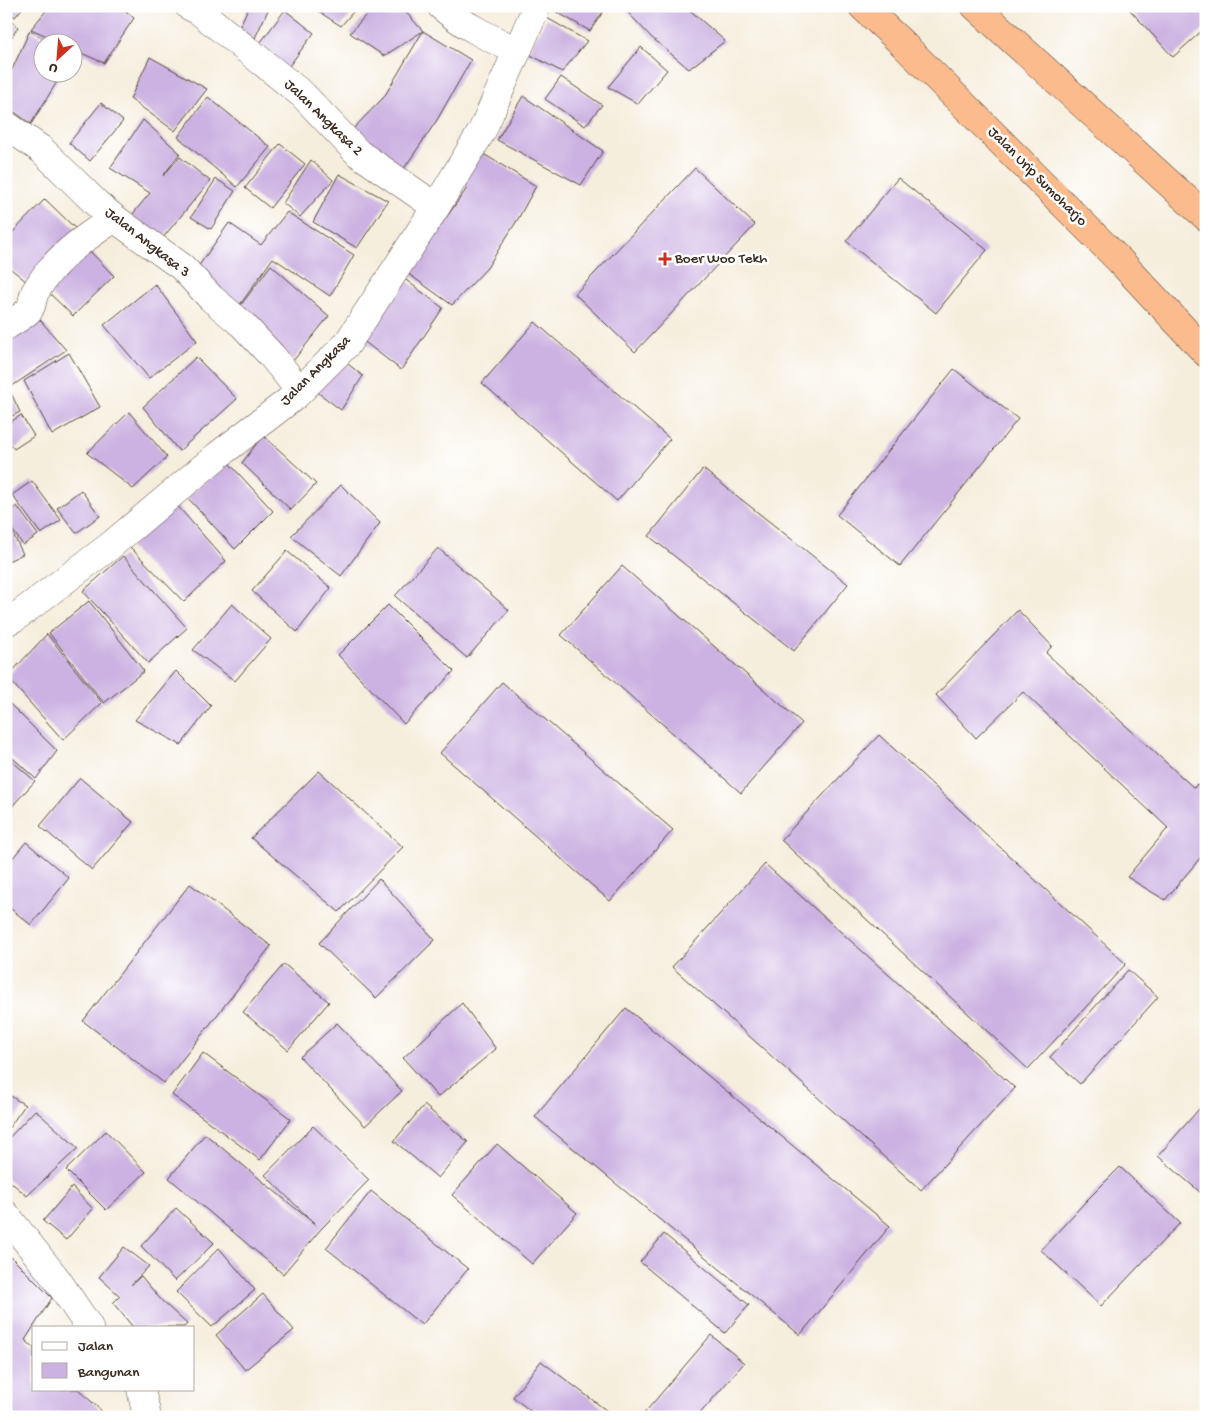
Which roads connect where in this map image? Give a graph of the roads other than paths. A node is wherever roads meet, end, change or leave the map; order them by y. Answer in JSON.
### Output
{"nodes":[{"id":1,"x":189,"y":6,"type":"edge"},
{"id":2,"x":441,"y":6,"type":"edge"},
{"id":3,"x":537,"y":6,"type":"edge"},
{"id":4,"x":862,"y":6,"type":"edge"},
{"id":5,"x":975,"y":6,"type":"edge"},
{"id":6,"x":517,"y":51,"type":"junction"},
{"id":7,"x":6,"y":125,"type":"edge"},
{"id":8,"x":436,"y":208,"type":"junction"},
{"id":9,"x":1206,"y":217,"type":"edge"},
{"id":10,"x":114,"y":218,"type":"junction"},
{"id":11,"x":6,"y":326,"type":"edge"},
{"id":12,"x":1206,"y":353,"type":"edge"},
{"id":13,"x":300,"y":391,"type":"junction"},
{"id":14,"x":6,"y":622,"type":"edge"},
{"id":15,"x":6,"y":1215,"type":"edge"},
{"id":16,"x":88,"y":1326,"type":"edge"},
{"id":17,"x":141,"y":1390,"type":"edge"},
{"id":18,"x":148,"y":1417,"type":"edge"}],
"edges":[{"from":1,"to":8,"type":"street","name":"Jalan Angkasa 2"},
{"from":2,"to":6,"type":"street"},
{"from":3,"to":6,"type":"street","name":"Jalan Angkasa"},
{"from":4,"to":12,"type":"highway","name":"Jalan Urip Sumoharjo"},
{"from":5,"to":9,"type":"highway"},
{"from":6,"to":8,"type":"street","name":"Jalan Angkasa"},
{"from":7,"to":10,"type":"street","name":"Jalan Angkasa 3"},
{"from":8,"to":13,"type":"street","name":"Jalan Angkasa"},
{"from":10,"to":11,"type":"street"},
{"from":10,"to":13,"type":"street","name":"Jalan Angkasa 3"},
{"from":13,"to":14,"type":"street","name":"Jalan Angkasa"},
{"from":15,"to":16,"type":"street"},
{"from":17,"to":18,"type":"street"}]}
